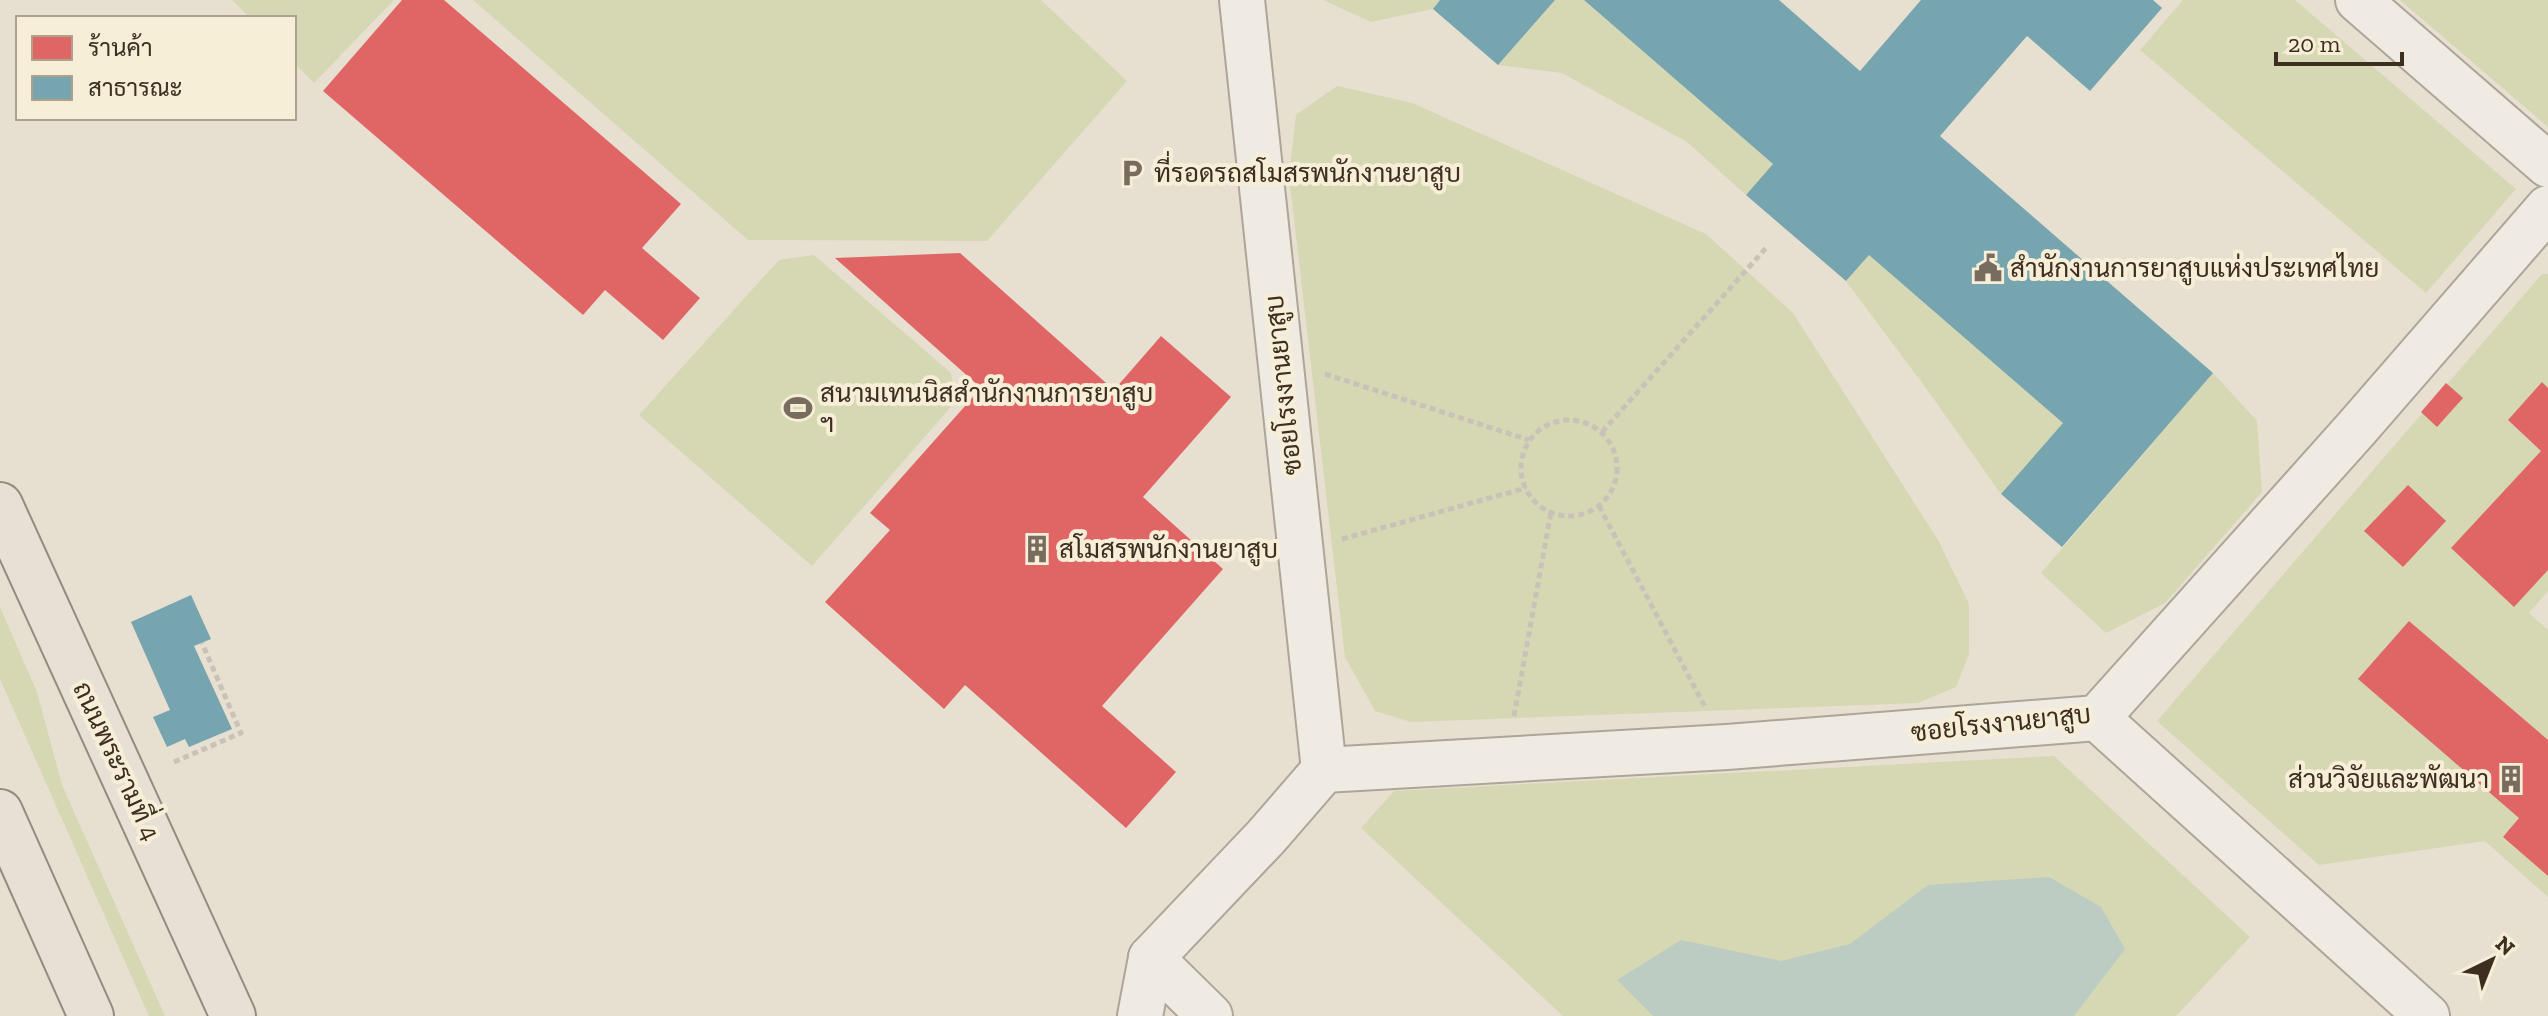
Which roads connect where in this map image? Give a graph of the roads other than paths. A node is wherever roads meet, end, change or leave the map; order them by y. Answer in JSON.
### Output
{"nodes":[{"id":1,"x":1242,"y":0,"type":"edge"},
{"id":2,"x":2358,"y":0,"type":"edge"},
{"id":3,"x":2548,"y":165,"type":"edge"},
{"id":4,"x":2548,"y":208,"type":"edge"},
{"id":5,"x":0,"y":505,"type":"edge"},
{"id":6,"x":2097,"y":718,"type":"junction"},
{"id":7,"x":1324,"y":770,"type":"junction"},
{"id":8,"x":0,"y":812,"type":"edge"},
{"id":9,"x":1151,"y":958,"type":"junction"},
{"id":10,"x":91,"y":1016,"type":"edge"},
{"id":11,"x":233,"y":1016,"type":"edge"},
{"id":12,"x":1140,"y":1016,"type":"edge"},
{"id":13,"x":1210,"y":1016,"type":"edge"},
{"id":14,"x":2427,"y":1016,"type":"edge"}],
"edges":[{"from":1,"to":7,"type":"street","name":"ซอยโรงงานยาสูบ"},
{"from":2,"to":3,"type":"street"},
{"from":4,"to":6,"type":"street","name":"ซอยโรงงานยาสูบ"},
{"from":5,"to":11,"type":"main road","name":"ถนนพระรามที่ 4"},
{"from":6,"to":7,"type":"street","name":"ซอยโรงงานยาสูบ"},
{"from":6,"to":14,"type":"street"},
{"from":7,"to":9,"type":"street"},
{"from":8,"to":10,"type":"main road"},
{"from":9,"to":12,"type":"street"},
{"from":9,"to":13,"type":"street"}]}
